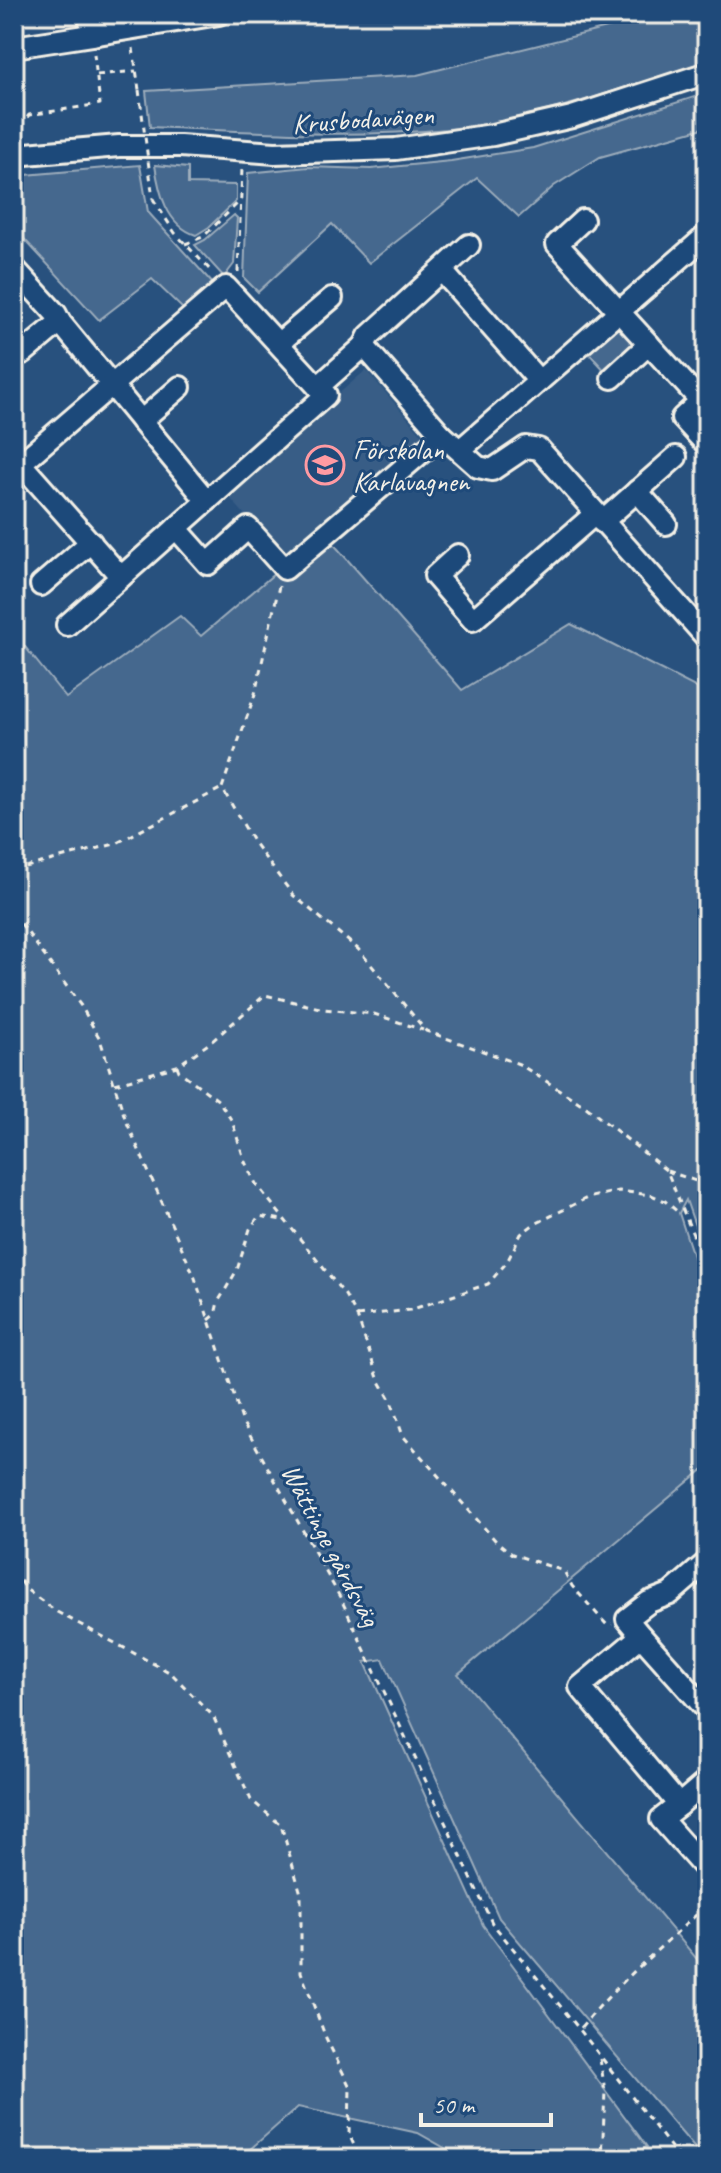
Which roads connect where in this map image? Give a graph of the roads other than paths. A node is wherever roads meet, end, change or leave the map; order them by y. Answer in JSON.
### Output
{"nodes":[{"id":1,"x":219,"y":14,"type":"edge"},
{"id":2,"x":91,"y":24,"type":"edge"},
{"id":3,"x":14,"y":47,"type":"edge"},
{"id":4,"x":707,"y":73,"type":"edge"},
{"id":5,"x":15,"y":155,"type":"edge"},
{"id":6,"x":583,"y":220,"type":"dead end"},
{"id":7,"x":707,"y":235,"type":"edge"},
{"id":8,"x":469,"y":245,"type":"dead end"},
{"id":9,"x":14,"y":268,"type":"edge"},
{"id":10,"x":442,"y":271,"type":"junction"},
{"id":11,"x":332,"y":298,"type":"dead end"},
{"id":12,"x":619,"y":312,"type":"junction"},
{"id":13,"x":60,"y":322,"type":"junction"},
{"id":14,"x":14,"y":341,"type":"edge"},
{"id":15,"x":279,"y":343,"type":"junction"},
{"id":16,"x":649,"y":344,"type":"junction"},
{"id":17,"x":364,"y":346,"type":"junction"},
{"id":18,"x":612,"y":378,"type":"dead end"},
{"id":19,"x":539,"y":381,"type":"junction"},
{"id":20,"x":112,"y":385,"type":"junction"},
{"id":21,"x":180,"y":387,"type":"dead end"},
{"id":22,"x":318,"y":387,"type":"junction"},
{"id":23,"x":704,"y":398,"type":"edge"},
{"id":24,"x":141,"y":421,"type":"junction"},
{"id":25,"x":442,"y":435,"type":"junction"},
{"id":26,"x":707,"y":445,"type":"edge"},
{"id":27,"x":460,"y":450,"type":"junction"},
{"id":28,"x":676,"y":457,"type":"dead end"},
{"id":29,"x":16,"y":463,"type":"edge"},
{"id":30,"x":637,"y":491,"type":"junction"},
{"id":31,"x":207,"y":501,"type":"junction"},
{"id":32,"x":598,"y":518,"type":"junction"},
{"id":33,"x":666,"y":524,"type":"dead end"},
{"id":34,"x":176,"y":528,"type":"junction"},
{"id":35,"x":91,"y":542,"type":"junction"},
{"id":36,"x":458,"y":555,"type":"dead end"},
{"id":37,"x":121,"y":577,"type":"junction"},
{"id":38,"x":41,"y":585,"type":"dead end"},
{"id":39,"x":67,"y":625,"type":"dead end"},
{"id":40,"x":705,"y":630,"type":"edge"},
{"id":41,"x":707,"y":1562,"type":"edge"},
{"id":42,"x":641,"y":1636,"type":"junction"},
{"id":43,"x":707,"y":1710,"type":"edge"},
{"id":44,"x":707,"y":1781,"type":"edge"},
{"id":45,"x":679,"y":1805,"type":"junction"},
{"id":46,"x":707,"y":1871,"type":"edge"}],
"edges":[{"from":1,"to":2,"type":"street"},
{"from":2,"to":3,"type":"street"},
{"from":4,"to":5,"type":"street","name":"Krusbodavägen"},
{"from":6,"to":12,"type":"street"},
{"from":7,"to":12,"type":"street"},
{"from":8,"to":10,"type":"street"},
{"from":9,"to":13,"type":"street"},
{"from":10,"to":17,"type":"street"},
{"from":10,"to":19,"type":"street"},
{"from":11,"to":15,"type":"street"},
{"from":12,"to":16,"type":"street"},
{"from":12,"to":19,"type":"street"},
{"from":13,"to":14,"type":"street"},
{"from":13,"to":20,"type":"street"},
{"from":15,"to":20,"type":"street"},
{"from":15,"to":22,"type":"street"},
{"from":16,"to":18,"type":"street"},
{"from":16,"to":23,"type":"street"},
{"from":17,"to":22,"type":"street"},
{"from":17,"to":25,"type":"street"},
{"from":19,"to":27,"type":"street"},
{"from":20,"to":24,"type":"street"},
{"from":20,"to":29,"type":"street"},
{"from":21,"to":24,"type":"street"},
{"from":22,"to":31,"type":"street"},
{"from":23,"to":26,"type":"street"},
{"from":24,"to":31,"type":"street"},
{"from":25,"to":27,"type":"street"},
{"from":25,"to":34,"type":"street"},
{"from":27,"to":32,"type":"street"},
{"from":28,"to":30,"type":"street"},
{"from":29,"to":35,"type":"street"},
{"from":30,"to":32,"type":"street"},
{"from":30,"to":33,"type":"street"},
{"from":31,"to":34,"type":"street"},
{"from":32,"to":36,"type":"street"},
{"from":32,"to":40,"type":"street"},
{"from":34,"to":37,"type":"street"},
{"from":35,"to":37,"type":"street"},
{"from":35,"to":38,"type":"street"},
{"from":37,"to":39,"type":"street"},
{"from":41,"to":42,"type":"street"},
{"from":42,"to":43,"type":"street"},
{"from":42,"to":45,"type":"street"},
{"from":44,"to":45,"type":"street"},
{"from":45,"to":46,"type":"street"}]}
